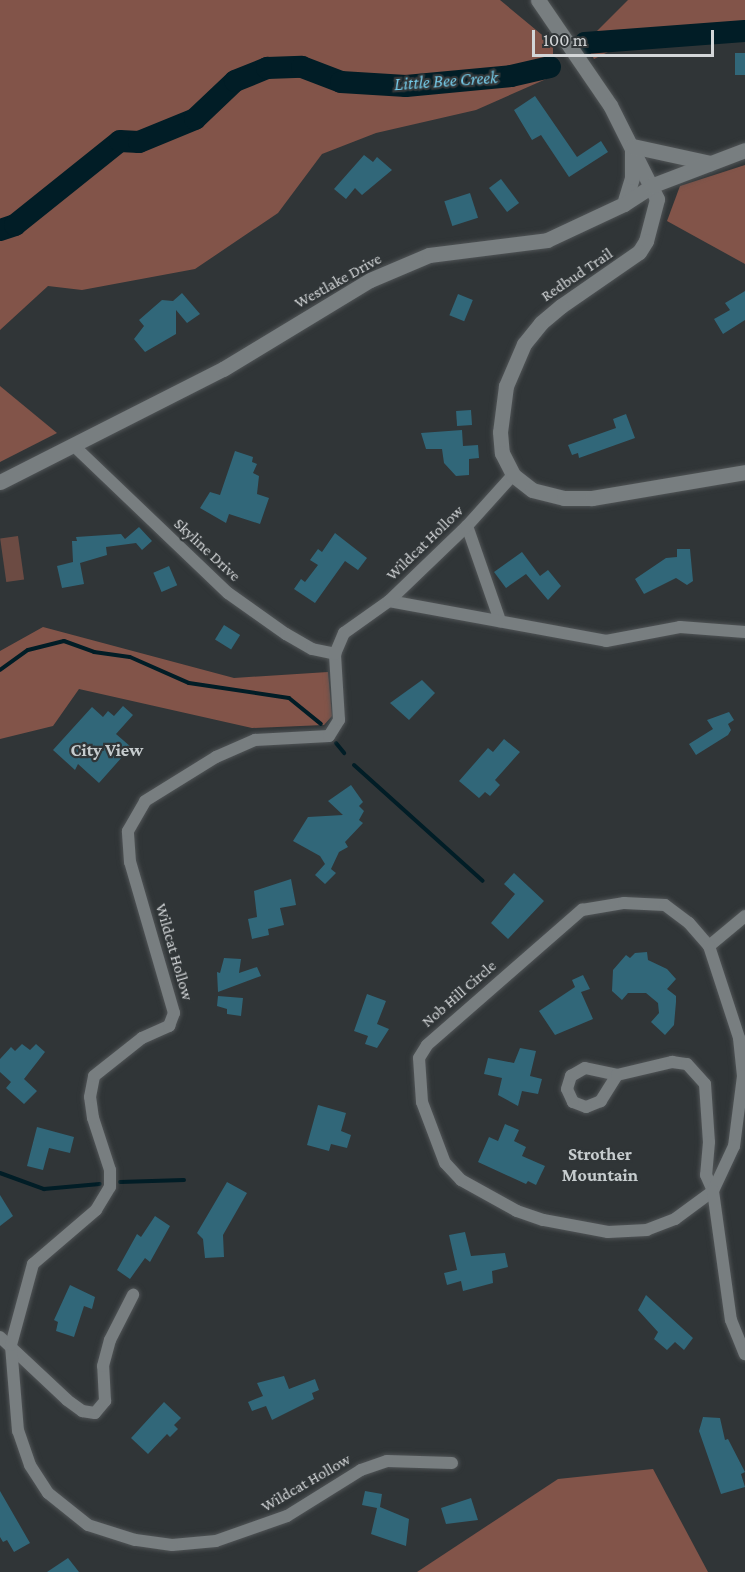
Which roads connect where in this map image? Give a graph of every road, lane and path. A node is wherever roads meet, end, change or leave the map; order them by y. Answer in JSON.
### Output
{"nodes":[{"id":1,"x":538,"y":0,"type":"edge"},
{"id":2,"x":632,"y":146,"type":"junction"},
{"id":3,"x":745,"y":150,"type":"edge"},
{"id":4,"x":710,"y":163,"type":"junction"},
{"id":5,"x":652,"y":185,"type":"junction"},
{"id":6,"x":624,"y":204,"type":"junction"},
{"id":7,"x":73,"y":445,"type":"junction"},
{"id":8,"x":745,"y":472,"type":"edge"},
{"id":9,"x":513,"y":475,"type":"junction"},
{"id":10,"x":0,"y":482,"type":"edge"},
{"id":11,"x":467,"y":526,"type":"junction"},
{"id":12,"x":389,"y":601,"type":"junction"},
{"id":13,"x":500,"y":621,"type":"junction"},
{"id":14,"x":745,"y":632,"type":"edge"},
{"id":15,"x":335,"y":654,"type":"junction"},
{"id":16,"x":745,"y":915,"type":"edge"},
{"id":17,"x":709,"y":946,"type":"junction"},
{"id":18,"x":617,"y":1075,"type":"dead end"},
{"id":19,"x":713,"y":1191,"type":"junction"},
{"id":20,"x":133,"y":1295,"type":"dead end"},
{"id":21,"x":0,"y":1336,"type":"edge"},
{"id":22,"x":11,"y":1345,"type":"junction"},
{"id":23,"x":745,"y":1354,"type":"edge"},
{"id":24,"x":452,"y":1463,"type":"dead end"}],
"edges":[{"from":1,"to":2,"type":"street","name":"Redbud Trail"},
{"from":2,"to":4,"type":"street"},
{"from":2,"to":5,"type":"street","name":"Redbud Trail"},
{"from":2,"to":6,"type":"street"},
{"from":3,"to":4,"type":"street","name":"Westlake Drive"},
{"from":4,"to":5,"type":"street","name":"Westlake Drive"},
{"from":5,"to":6,"type":"street","name":"Westlake Drive"},
{"from":5,"to":9,"type":"street","name":"Redbud Trail"},
{"from":6,"to":7,"type":"street","name":"Westlake Drive"},
{"from":7,"to":10,"type":"street","name":"Westlake Drive"},
{"from":7,"to":15,"type":"street","name":"Skyline Drive"},
{"from":8,"to":9,"type":"street"},
{"from":9,"to":11,"type":"street","name":"Wildcat Hollow"},
{"from":11,"to":12,"type":"street","name":"Wildcat Hollow"},
{"from":11,"to":13,"type":"street"},
{"from":12,"to":13,"type":"street"},
{"from":12,"to":15,"type":"street","name":"Wildcat Hollow"},
{"from":13,"to":14,"type":"street"},
{"from":15,"to":22,"type":"street","name":"Wildcat Hollow"},
{"from":16,"to":17,"type":"street"},
{"from":17,"to":19,"type":"street"},
{"from":17,"to":19,"type":"street","name":"Nob Hill Circle"},
{"from":18,"to":19,"type":"street"},
{"from":19,"to":23,"type":"street"},
{"from":20,"to":22,"type":"street"},
{"from":21,"to":22,"type":"street"},
{"from":22,"to":24,"type":"street","name":"Wildcat Hollow"}]}
